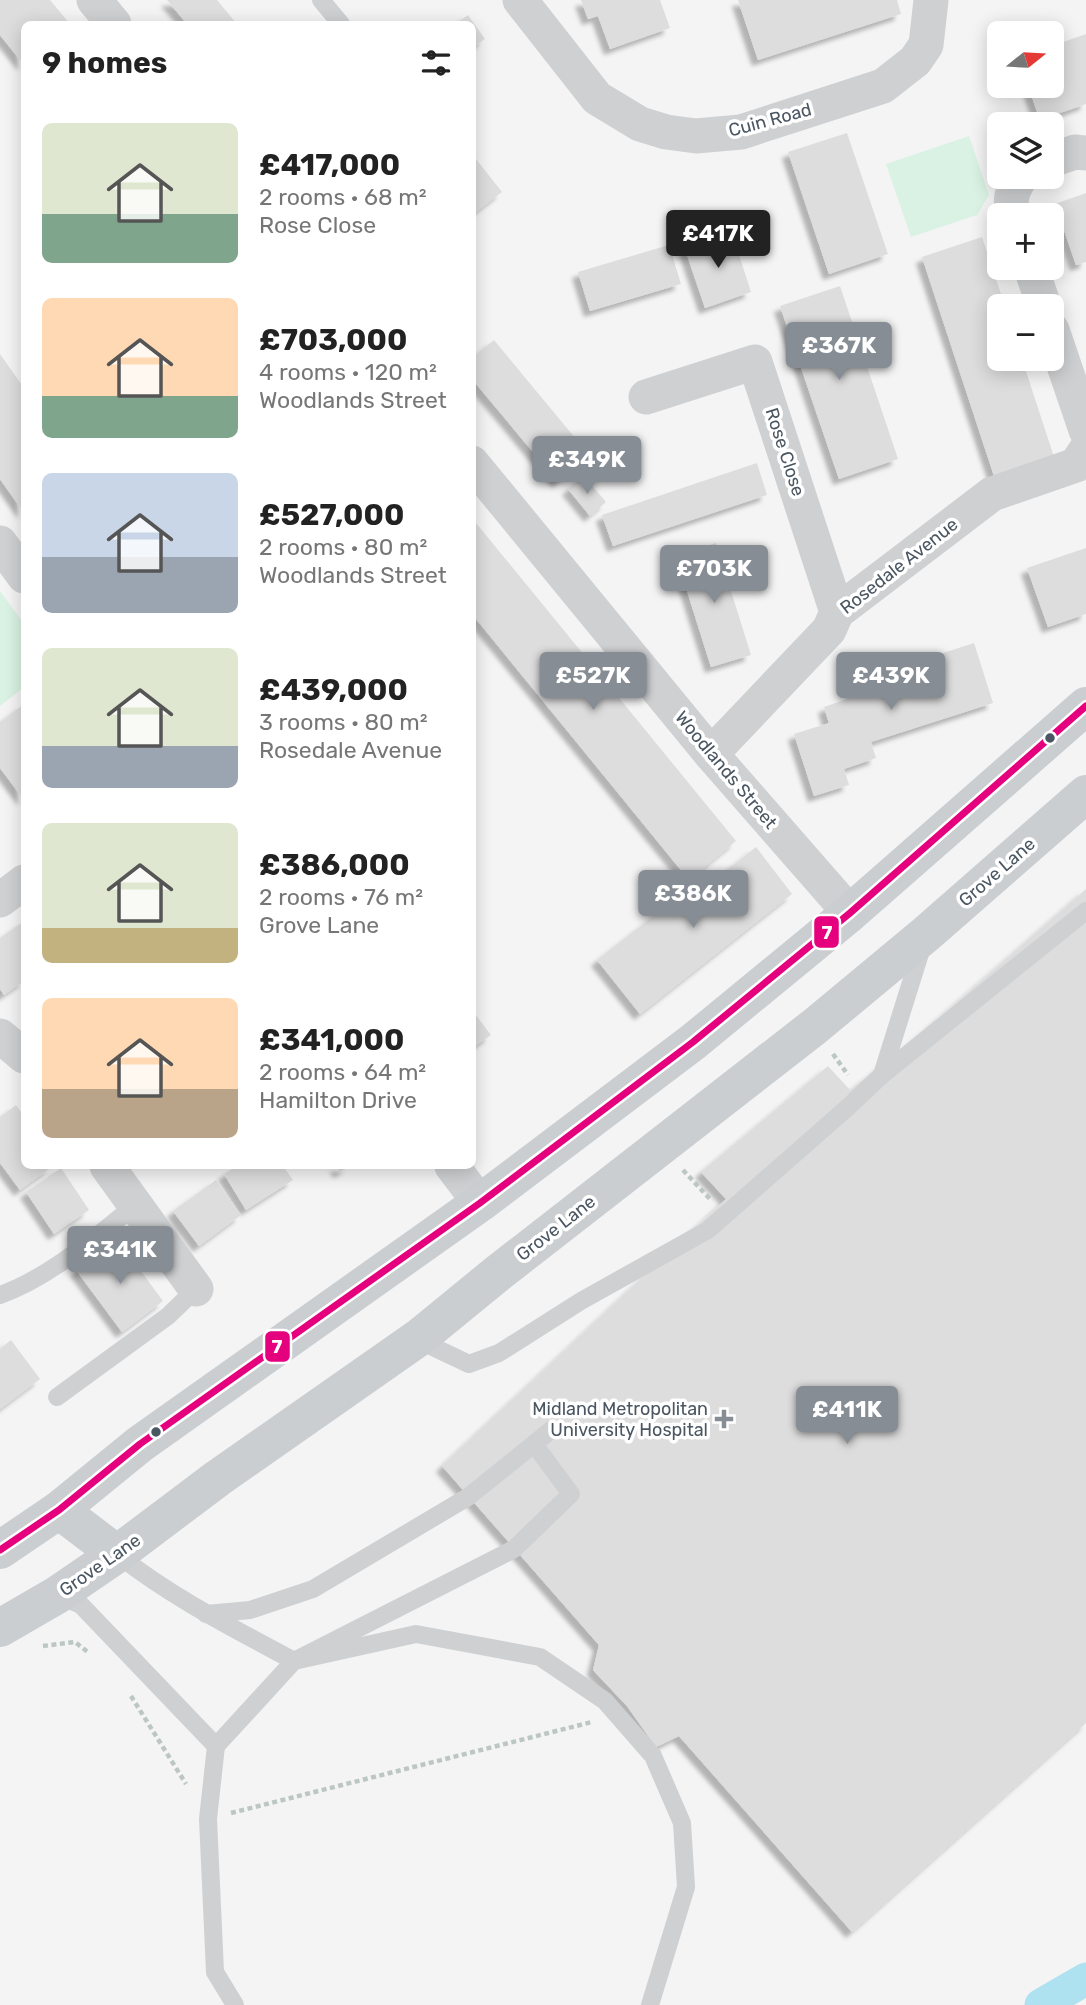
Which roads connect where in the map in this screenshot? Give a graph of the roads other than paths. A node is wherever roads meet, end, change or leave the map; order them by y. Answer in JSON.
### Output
{"nodes":[{"id":1,"x":94,"y":0,"type":"edge"},
{"id":2,"x":321,"y":0,"type":"edge"},
{"id":3,"x":520,"y":0,"type":"edge"},
{"id":4,"x":930,"y":0,"type":"edge"},
{"id":5,"x":112,"y":21,"type":"edge"},
{"id":6,"x":338,"y":21,"type":"edge"},
{"id":7,"x":1086,"y":153,"type":"edge"},
{"id":8,"x":1064,"y":156,"type":"edge"},
{"id":9,"x":1064,"y":365,"type":"edge"},
{"id":10,"x":646,"y":397,"type":"dead end"},
{"id":11,"x":1086,"y":430,"type":"edge"},
{"id":12,"x":1086,"y":450,"type":"edge"},
{"id":13,"x":476,"y":468,"type":"edge"},
{"id":14,"x":0,"y":543,"type":"edge"},
{"id":15,"x":21,"y":572,"type":"edge"},
{"id":16,"x":837,"y":612,"type":"junction"},
{"id":17,"x":1086,"y":706,"type":"edge"},
{"id":18,"x":711,"y":754,"type":"junction"},
{"id":19,"x":1086,"y":794,"type":"edge"},
{"id":20,"x":21,"y":885,"type":"edge"},
{"id":21,"x":0,"y":900,"type":"edge"},
{"id":22,"x":1086,"y":911,"type":"edge"},
{"id":23,"x":850,"y":913,"type":"junction"},
{"id":24,"x":926,"y":934,"type":"junction"},
{"id":25,"x":0,"y":1036,"type":"edge"},
{"id":26,"x":21,"y":1054,"type":"edge"},
{"id":27,"x":882,"y":1075,"type":"junction"},
{"id":28,"x":109,"y":1169,"type":"edge"},
{"id":29,"x":454,"y":1169,"type":"edge"},
{"id":30,"x":480,"y":1203,"type":"junction"},
{"id":31,"x":136,"y":1205,"type":"junction"},
{"id":32,"x":196,"y":1289,"type":"joint"},
{"id":33,"x":0,"y":1295,"type":"edge"},
{"id":34,"x":421,"y":1336,"type":"junction"},
{"id":35,"x":57,"y":1396,"type":"dead end"},
{"id":36,"x":551,"y":1430,"type":"dead end"},
{"id":37,"x":534,"y":1444,"type":"junction"},
{"id":38,"x":59,"y":1510,"type":"junction"},
{"id":39,"x":0,"y":1550,"type":"edge"},
{"id":40,"x":117,"y":1555,"type":"junction"},
{"id":41,"x":57,"y":1595,"type":"junction"},
{"id":42,"x":206,"y":1614,"type":"junction"},
{"id":43,"x":0,"y":1628,"type":"edge"},
{"id":44,"x":294,"y":1661,"type":"junction"},
{"id":45,"x":216,"y":1746,"type":"junction"},
{"id":46,"x":235,"y":2005,"type":"edge"},
{"id":47,"x":650,"y":2005,"type":"edge"}],
"edges":[{"from":1,"to":5,"type":"street"},
{"from":2,"to":6,"type":"lane"},
{"from":3,"to":4,"type":"street","name":"Cuin Road"},
{"from":7,"to":8,"type":"street"},
{"from":9,"to":11,"type":"street"},
{"from":10,"to":16,"type":"street","name":"Rose Close"},
{"from":12,"to":16,"type":"street","name":"Rosedale Avenue"},
{"from":13,"to":18,"type":"street","name":"Woodlands Street"},
{"from":14,"to":15,"type":"street"},
{"from":16,"to":18,"type":"street","name":"Rosedale Avenue"},
{"from":17,"to":23,"type":"main road"},
{"from":18,"to":23,"type":"street","name":"Woodlands Street"},
{"from":19,"to":24,"type":"main road","name":"Grove Lane"},
{"from":20,"to":21,"type":"street"},
{"from":22,"to":27,"type":"lane"},
{"from":23,"to":30,"type":"main road"},
{"from":24,"to":27,"type":"lane"},
{"from":24,"to":34,"type":"main road","name":"Grove Lane"},
{"from":25,"to":26,"type":"street"},
{"from":27,"to":34,"type":"lane"},
{"from":28,"to":31,"type":"street"},
{"from":29,"to":30,"type":"street"},
{"from":30,"to":38,"type":"main road"},
{"from":31,"to":32,"type":"street"},
{"from":31,"to":33,"type":"lane"},
{"from":32,"to":35,"type":"lane"},
{"from":34,"to":40,"type":"main road","name":"Grove Lane"},
{"from":36,"to":37,"type":"lane"},
{"from":37,"to":42,"type":"lane"},
{"from":37,"to":44,"type":"lane"},
{"from":38,"to":39,"type":"main road"},
{"from":38,"to":40,"type":"main road"},
{"from":40,"to":41,"type":"main road","name":"Grove Lane"},
{"from":40,"to":42,"type":"lane"},
{"from":41,"to":43,"type":"main road","name":"Grove Lane"},
{"from":41,"to":45,"type":"lane"},
{"from":42,"to":44,"type":"lane"},
{"from":44,"to":45,"type":"lane"},
{"from":44,"to":47,"type":"lane"},
{"from":45,"to":46,"type":"lane"}]}
